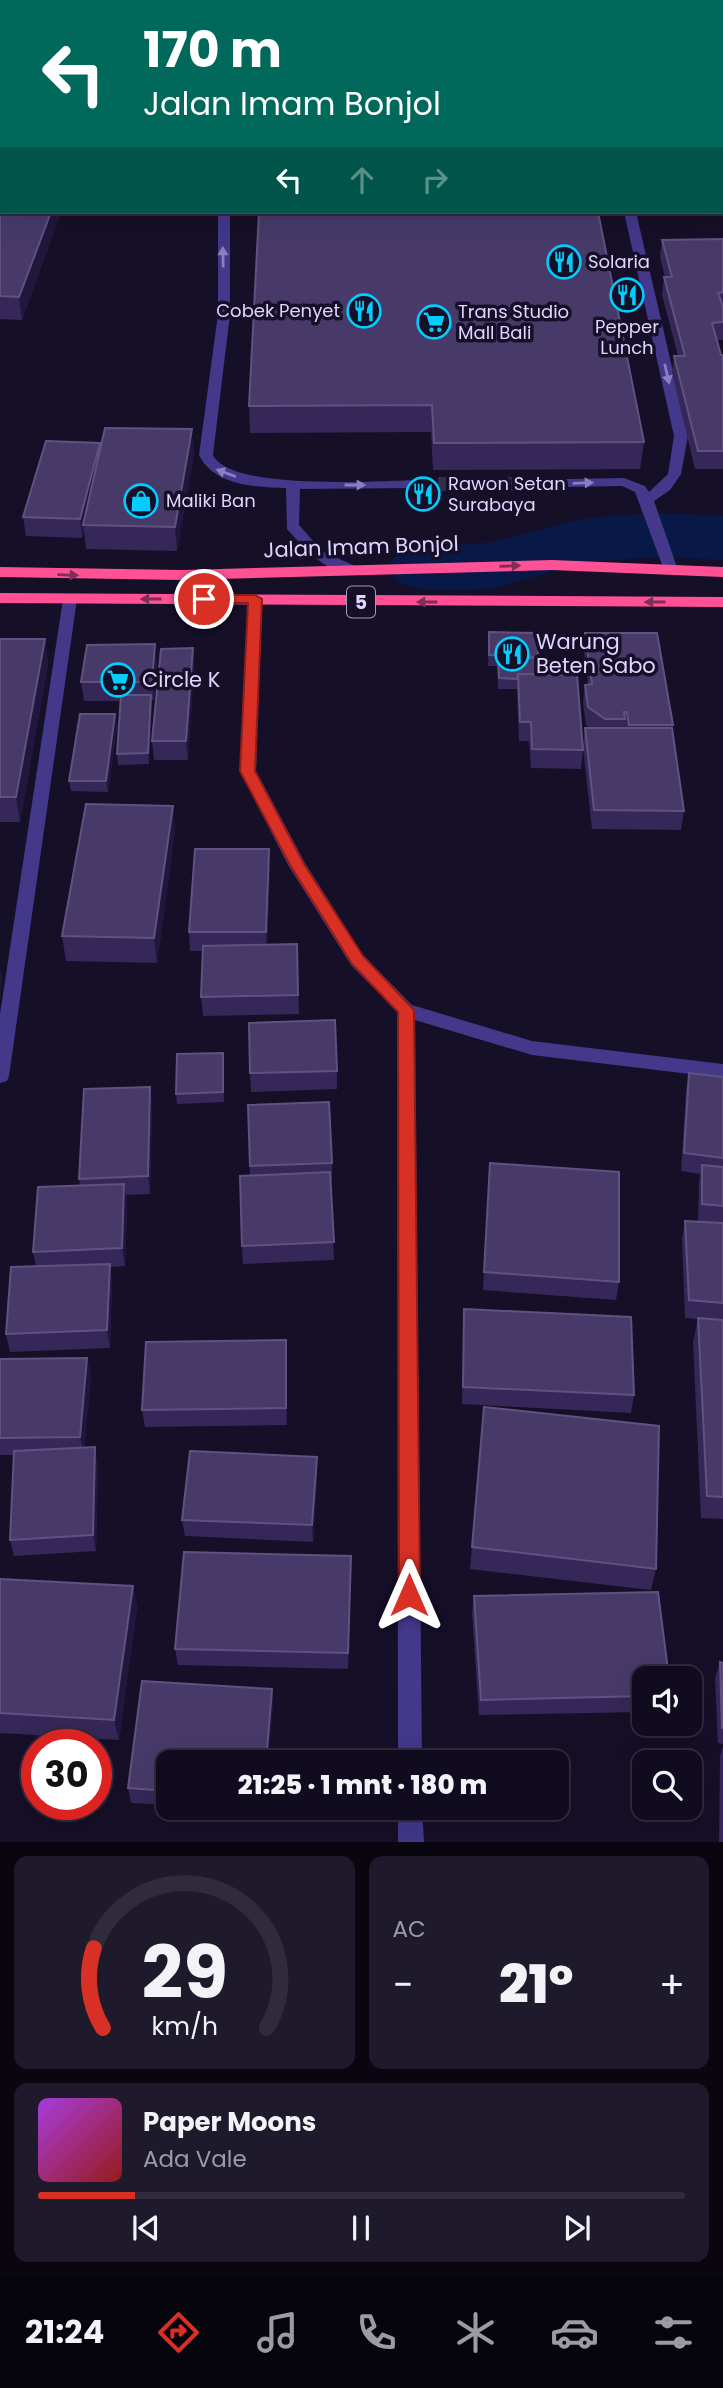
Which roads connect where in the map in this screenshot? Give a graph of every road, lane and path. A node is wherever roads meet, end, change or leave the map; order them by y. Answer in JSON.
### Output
{"nodes":[{"id":1,"x":224,"y":214,"type":"edge"},
{"id":2,"x":630,"y":214,"type":"edge"},
{"id":3,"x":417,"y":484,"type":"tunnel mouth"},
{"id":4,"x":514,"y":484,"type":"tunnel mouth"},
{"id":5,"x":293,"y":485,"type":"junction"},
{"id":6,"x":647,"y":500,"type":"junction"},
{"id":7,"x":347,"y":568,"type":"junction"},
{"id":8,"x":671,"y":570,"type":"junction"},
{"id":9,"x":0,"y":572,"type":"edge"},
{"id":10,"x":723,"y":572,"type":"edge"},
{"id":11,"x":0,"y":598,"type":"edge"},
{"id":12,"x":70,"y":599,"type":"junction"},
{"id":13,"x":255,"y":599,"type":"junction"},
{"id":14,"x":348,"y":602,"type":"junction"},
{"id":15,"x":723,"y":602,"type":"edge"},
{"id":16,"x":406,"y":1010,"type":"junction"},
{"id":17,"x":723,"y":1071,"type":"edge"},
{"id":18,"x":0,"y":1076,"type":"edge"},
{"id":19,"x":410,"y":1750,"type":"edge"},
{"id":20,"x":410,"y":1820,"type":"edge"},
{"id":21,"x":411,"y":1842,"type":"edge"}],
"edges":[{"from":5,"to":1,"type":"street","one_way":true},
{"from":2,"to":6,"type":"street","one_way":true},
{"from":5,"to":3,"type":"street","one_way":true},
{"from":4,"to":6,"type":"street","one_way":true},
{"from":5,"to":7,"type":"street"},
{"from":6,"to":8,"type":"street"},
{"from":7,"to":8,"type":"highway","name":"Jalan Imam Bonjol","number":"5","one_way":true},
{"from":9,"to":7,"type":"highway","name":"Jalan Imam Bonjol","number":"5","one_way":true},
{"from":7,"to":14,"type":"highway"},
{"from":8,"to":10,"type":"highway","name":"Jalan Imam Bonjol","number":"5"},
{"from":11,"to":12,"type":"highway","number":"5"},
{"from":13,"to":12,"type":"highway","number":"5","one_way":true},
{"from":12,"to":18,"type":"street"},
{"from":13,"to":14,"type":"highway","number":"5"},
{"from":13,"to":16,"type":"street"},
{"from":15,"to":14,"type":"highway","number":"5","one_way":true},
{"from":16,"to":17,"type":"street"},
{"from":16,"to":19,"type":"street"},
{"from":20,"to":21,"type":"street"}]}
